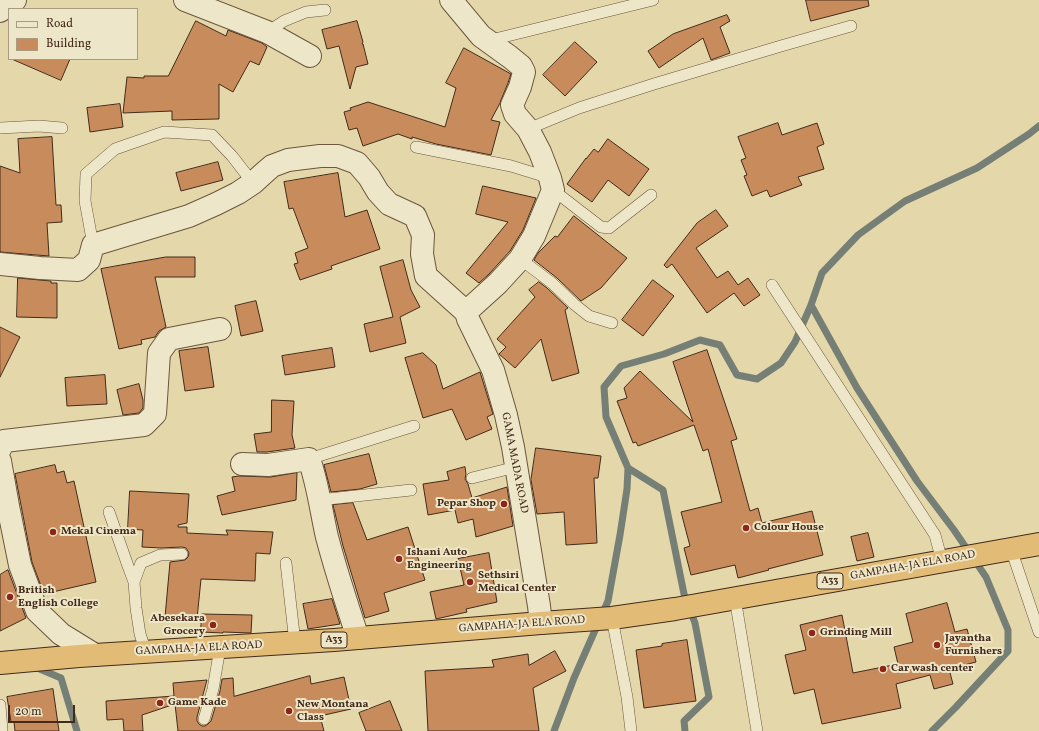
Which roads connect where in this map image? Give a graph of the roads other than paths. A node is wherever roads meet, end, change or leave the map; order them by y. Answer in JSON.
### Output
{"nodes":[{"id":1,"x":15,"y":0,"type":"edge"},
{"id":2,"x":184,"y":0,"type":"edge"},
{"id":3,"x":451,"y":0,"type":"edge"},
{"id":4,"x":653,"y":0,"type":"edge"},
{"id":5,"x":325,"y":10,"type":"dead end"},
{"id":6,"x":0,"y":11,"type":"edge"},
{"id":7,"x":851,"y":26,"type":"dead end"},
{"id":8,"x":267,"y":32,"type":"junction"},
{"id":9,"x":487,"y":41,"type":"junction"},
{"id":10,"x":310,"y":56,"type":"dead end"},
{"id":11,"x":0,"y":128,"type":"edge"},
{"id":12,"x":62,"y":128,"type":"dead end"},
{"id":13,"x":528,"y":129,"type":"junction"},
{"id":14,"x":416,"y":147,"type":"dead end"},
{"id":15,"x":253,"y":183,"type":"junction"},
{"id":16,"x":552,"y":184,"type":"junction"},
{"id":17,"x":650,"y":195,"type":"dead end"},
{"id":18,"x":93,"y":245,"type":"junction"},
{"id":19,"x":520,"y":259,"type":"junction"},
{"id":20,"x":0,"y":264,"type":"edge"},
{"id":21,"x":772,"y":285,"type":"dead end"},
{"id":22,"x":466,"y":312,"type":"junction"},
{"id":23,"x":612,"y":323,"type":"dead end"},
{"id":24,"x":220,"y":329,"type":"dead end"},
{"id":25,"x":414,"y":426,"type":"dead end"},
{"id":26,"x":0,"y":449,"type":"edge"},
{"id":27,"x":308,"y":459,"type":"junction"},
{"id":28,"x":0,"y":461,"type":"edge"},
{"id":29,"x":242,"y":464,"type":"dead end"},
{"id":30,"x":516,"y":467,"type":"junction"},
{"id":31,"x":472,"y":478,"type":"dead end"},
{"id":32,"x":412,"y":490,"type":"dead end"},
{"id":33,"x":319,"y":500,"type":"junction"},
{"id":34,"x":109,"y":512,"type":"dead end"},
{"id":35,"x":1039,"y":544,"type":"edge"},
{"id":36,"x":1011,"y":549,"type":"junction"},
{"id":37,"x":182,"y":554,"type":"dead end"},
{"id":38,"x":949,"y":559,"type":"junction"},
{"id":39,"x":286,"y":563,"type":"dead end"},
{"id":40,"x":134,"y":582,"type":"junction"},
{"id":41,"x":734,"y":598,"type":"junction"},
{"id":42,"x":612,"y":618,"type":"junction"},
{"id":43,"x":541,"y":623,"type":"junction"},
{"id":44,"x":1039,"y":632,"type":"edge"},
{"id":45,"x":358,"y":638,"type":"junction"},
{"id":46,"x":295,"y":643,"type":"junction"},
{"id":47,"x":220,"y":648,"type":"junction"},
{"id":48,"x":146,"y":652,"type":"junction"},
{"id":49,"x":87,"y":655,"type":"junction"},
{"id":50,"x":4,"y":663,"type":"edge"},
{"id":51,"x":0,"y":705,"type":"edge"},
{"id":52,"x":204,"y":719,"type":"dead end"},
{"id":53,"x":2,"y":731,"type":"edge"},
{"id":54,"x":631,"y":731,"type":"edge"},
{"id":55,"x":757,"y":731,"type":"edge"}],
"edges":[{"from":1,"to":6,"type":"street"},
{"from":2,"to":8,"type":"street"},
{"from":3,"to":9,"type":"street"},
{"from":4,"to":9,"type":"lane"},
{"from":5,"to":8,"type":"lane"},
{"from":7,"to":13,"type":"lane"},
{"from":8,"to":10,"type":"street"},
{"from":9,"to":13,"type":"street"},
{"from":11,"to":12,"type":"lane"},
{"from":13,"to":16,"type":"street"},
{"from":14,"to":16,"type":"lane"},
{"from":15,"to":18,"type":"street"},
{"from":15,"to":18,"type":"lane"},
{"from":15,"to":22,"type":"street"},
{"from":16,"to":17,"type":"lane"},
{"from":16,"to":19,"type":"street"},
{"from":18,"to":20,"type":"street"},
{"from":19,"to":22,"type":"street"},
{"from":19,"to":23,"type":"lane"},
{"from":21,"to":38,"type":"lane"},
{"from":22,"to":30,"type":"street","name":"GAMA MADA ROAD"},
{"from":24,"to":26,"type":"street"},
{"from":25,"to":27,"type":"lane"},
{"from":27,"to":29,"type":"street"},
{"from":27,"to":33,"type":"street"},
{"from":28,"to":49,"type":"street"},
{"from":30,"to":31,"type":"lane"},
{"from":30,"to":43,"type":"street","name":"GAMA MADA ROAD"},
{"from":32,"to":33,"type":"lane"},
{"from":33,"to":45,"type":"street"},
{"from":34,"to":40,"type":"lane"},
{"from":35,"to":36,"type":"highway","name":"GAMPAHA-JA ELA ROAD","number":"A33"},
{"from":36,"to":38,"type":"highway","name":"GAMPAHA-JA ELA ROAD","number":"A33"},
{"from":36,"to":44,"type":"lane"},
{"from":37,"to":40,"type":"lane"},
{"from":38,"to":41,"type":"highway","name":"GAMPAHA-JA ELA ROAD","number":"A33"},
{"from":39,"to":46,"type":"lane"},
{"from":40,"to":48,"type":"lane"},
{"from":41,"to":42,"type":"highway","name":"GAMPAHA-JA ELA ROAD","number":"A33"},
{"from":41,"to":55,"type":"lane"},
{"from":42,"to":43,"type":"highway","name":"GAMPAHA-JA ELA ROAD","number":"A33"},
{"from":42,"to":54,"type":"lane"},
{"from":43,"to":45,"type":"highway","name":"GAMPAHA-JA ELA ROAD","number":"A33"},
{"from":45,"to":46,"type":"highway","name":"GAMPAHA-JA ELA ROAD","number":"A33"},
{"from":46,"to":47,"type":"highway","name":"GAMPAHA-JA ELA ROAD","number":"A33"},
{"from":47,"to":48,"type":"highway","name":"GAMPAHA-JA ELA ROAD","number":"A33"},
{"from":47,"to":52,"type":"lane"},
{"from":48,"to":49,"type":"highway","name":"GAMPAHA-JA ELA ROAD","number":"A33"},
{"from":49,"to":50,"type":"highway","name":"GAMPAHA-JA ELA ROAD","number":"A33"},
{"from":51,"to":53,"type":"lane"}]}
